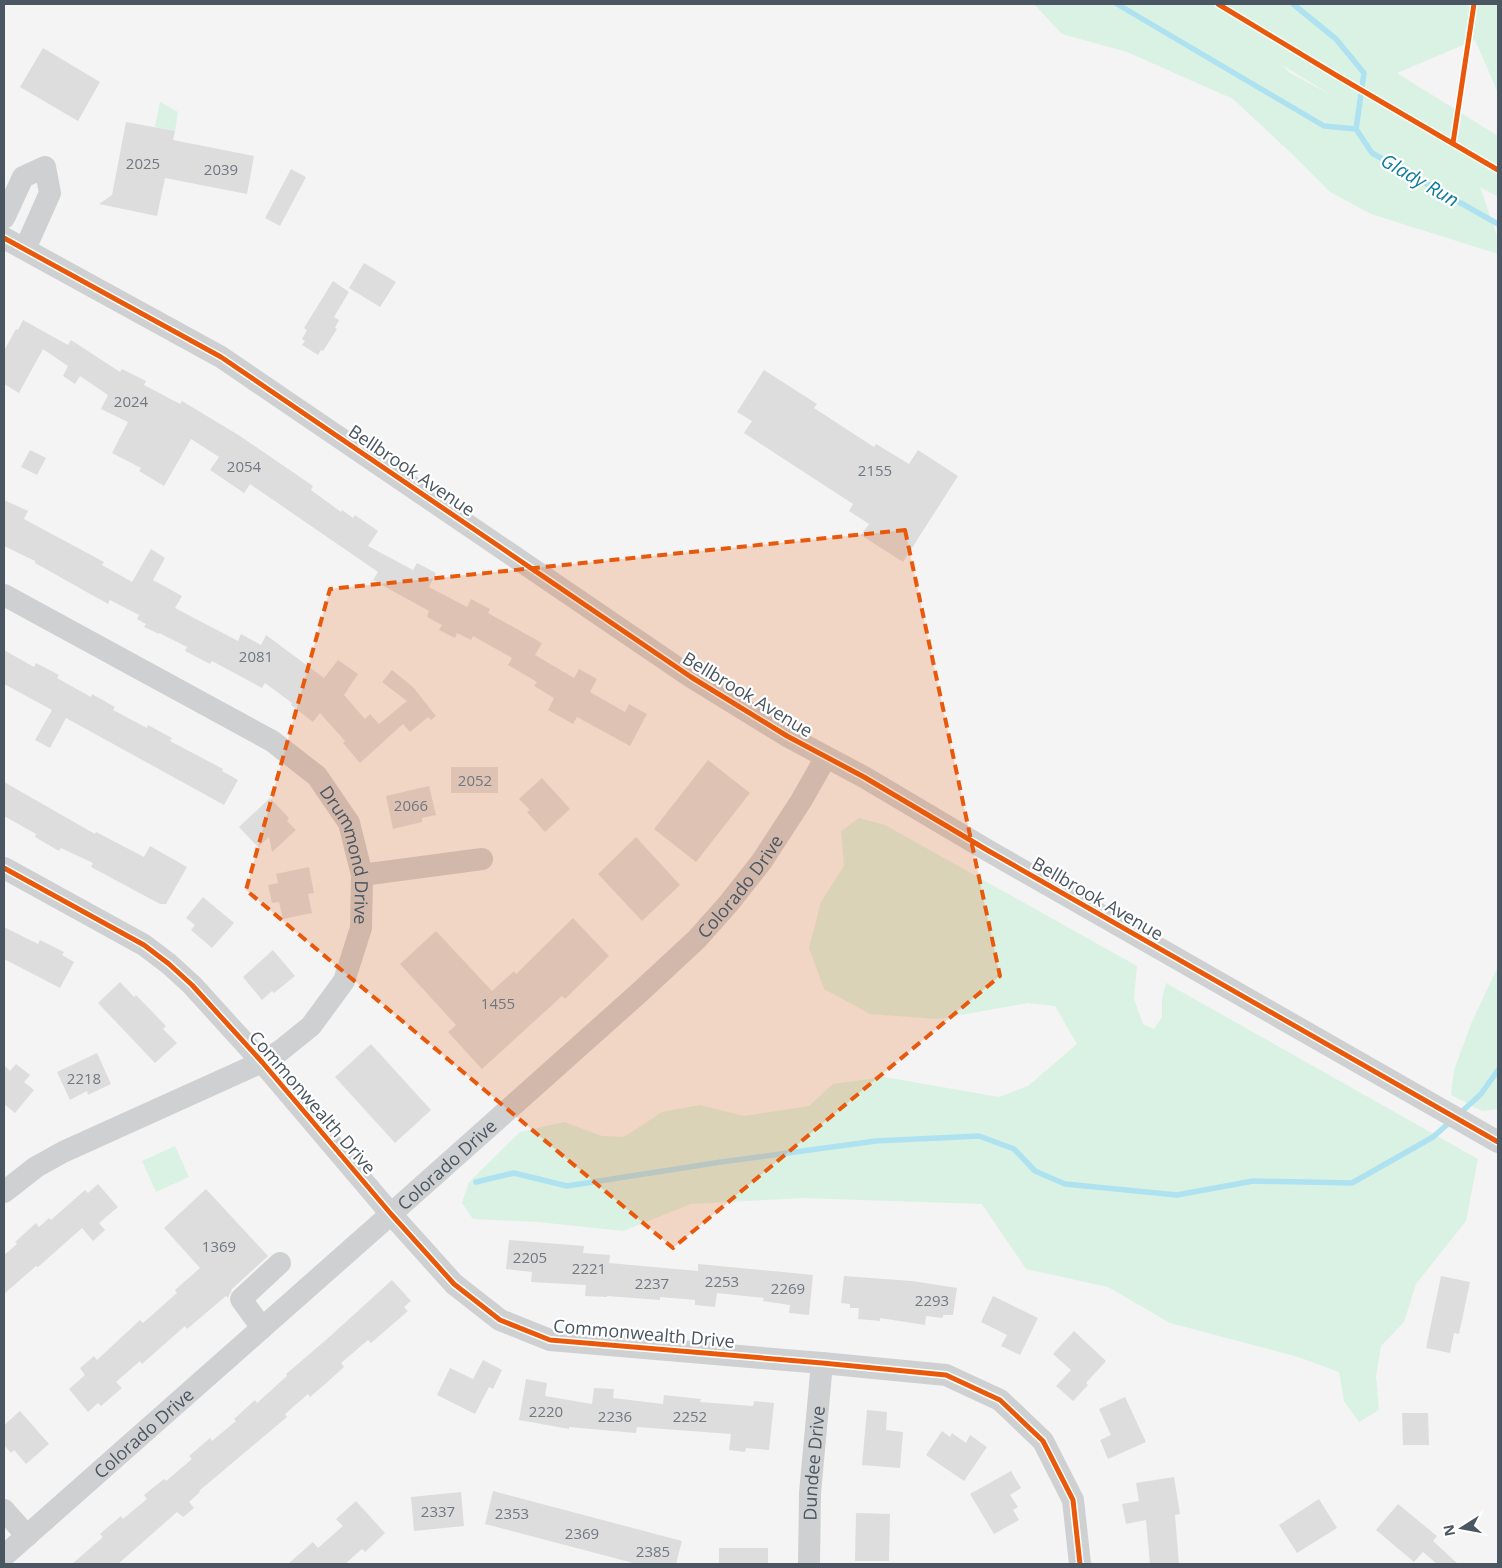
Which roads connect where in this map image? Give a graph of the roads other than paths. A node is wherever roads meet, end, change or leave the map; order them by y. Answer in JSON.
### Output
{"nodes":[{"id":1,"x":4,"y":234,"type":"edge"},
{"id":2,"x":25,"y":250,"type":"junction"},
{"id":3,"x":4,"y":595,"type":"edge"},
{"id":4,"x":826,"y":757,"type":"junction"},
{"id":5,"x":482,"y":859,"type":"dead end"},
{"id":6,"x":4,"y":868,"type":"edge"},
{"id":7,"x":362,"y":875,"type":"junction"},
{"id":8,"x":262,"y":1062,"type":"junction"},
{"id":9,"x":1498,"y":1142,"type":"edge"},
{"id":10,"x":7,"y":1182,"type":"edge"},
{"id":11,"x":391,"y":1214,"type":"junction"},
{"id":12,"x":280,"y":1264,"type":"dead end"},
{"id":13,"x":262,"y":1328,"type":"junction"},
{"id":14,"x":822,"y":1363,"type":"junction"},
{"id":15,"x":4,"y":1510,"type":"edge"},
{"id":16,"x":27,"y":1536,"type":"junction"},
{"id":17,"x":4,"y":1556,"type":"edge"},
{"id":18,"x":809,"y":1564,"type":"edge"},
{"id":19,"x":1080,"y":1564,"type":"edge"}],
"edges":[{"from":1,"to":2,"type":"street","name":"Bellbrook Avenue"},
{"from":1,"to":2,"type":"street"},
{"from":2,"to":4,"type":"street","name":"Bellbrook Avenue"},
{"from":3,"to":7,"type":"street","name":"Drummond Drive"},
{"from":4,"to":9,"type":"street","name":"Bellbrook Avenue"},
{"from":4,"to":11,"type":"street","name":"Colorado Drive"},
{"from":5,"to":7,"type":"street"},
{"from":6,"to":8,"type":"street","name":"Commonwealth Drive"},
{"from":7,"to":8,"type":"street","name":"Drummond Drive"},
{"from":8,"to":10,"type":"street","name":"Drummond Drive"},
{"from":8,"to":11,"type":"street","name":"Commonwealth Drive"},
{"from":11,"to":13,"type":"street","name":"Colorado Drive"},
{"from":11,"to":14,"type":"street","name":"Commonwealth Drive"},
{"from":12,"to":13,"type":"street"},
{"from":13,"to":16,"type":"street","name":"Colorado Drive"},
{"from":14,"to":18,"type":"street","name":"Dundee Drive"},
{"from":14,"to":19,"type":"street","name":"Commonwealth Drive"},
{"from":15,"to":16,"type":"street"},
{"from":16,"to":17,"type":"street","name":"Colorado Drive"}]}
